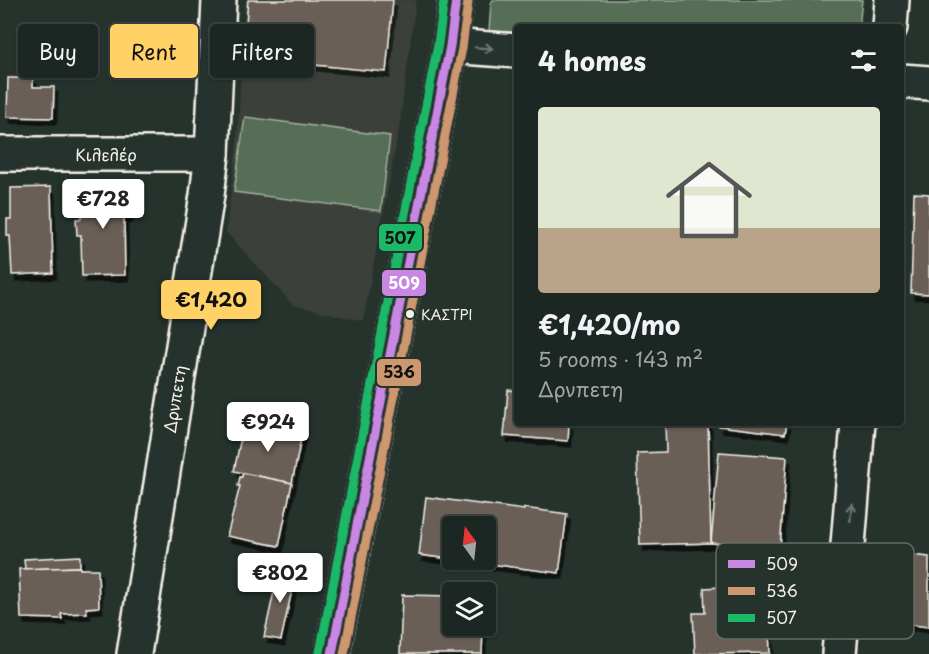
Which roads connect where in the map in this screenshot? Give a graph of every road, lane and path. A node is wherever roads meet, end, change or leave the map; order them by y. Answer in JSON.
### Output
{"nodes":[{"id":1,"x":219,"y":0,"type":"edge"},
{"id":2,"x":456,"y":0,"type":"edge"},
{"id":3,"x":892,"y":0,"type":"edge"},
{"id":4,"x":890,"y":24,"type":"edge"},
{"id":5,"x":450,"y":46,"type":"junction"},
{"id":6,"x":514,"y":51,"type":"edge"},
{"id":7,"x":904,"y":81,"type":"edge"},
{"id":8,"x":929,"y":83,"type":"edge"},
{"id":9,"x":0,"y":154,"type":"edge"},
{"id":10,"x":212,"y":154,"type":"junction"},
{"id":11,"x":858,"y":426,"type":"edge"},
{"id":12,"x":848,"y":543,"type":"edge"},
{"id":13,"x":840,"y":639,"type":"edge"},
{"id":14,"x":134,"y":654,"type":"edge"},
{"id":15,"x":332,"y":654,"type":"edge"},
{"id":16,"x":839,"y":654,"type":"edge"}],
"edges":[{"from":1,"to":10,"type":"street","name":"Δρνπετη"},
{"from":2,"to":5,"type":"main road"},
{"from":3,"to":4,"type":"street"},
{"from":5,"to":6,"type":"street","one_way":true},
{"from":5,"to":15,"type":"main road"},
{"from":7,"to":8,"type":"street"},
{"from":9,"to":10,"type":"street","name":"Κιλελέρ"},
{"from":10,"to":14,"type":"street","name":"Δρνπετη"},
{"from":12,"to":11,"type":"street","one_way":true},
{"from":16,"to":13,"type":"street","one_way":true}]}
